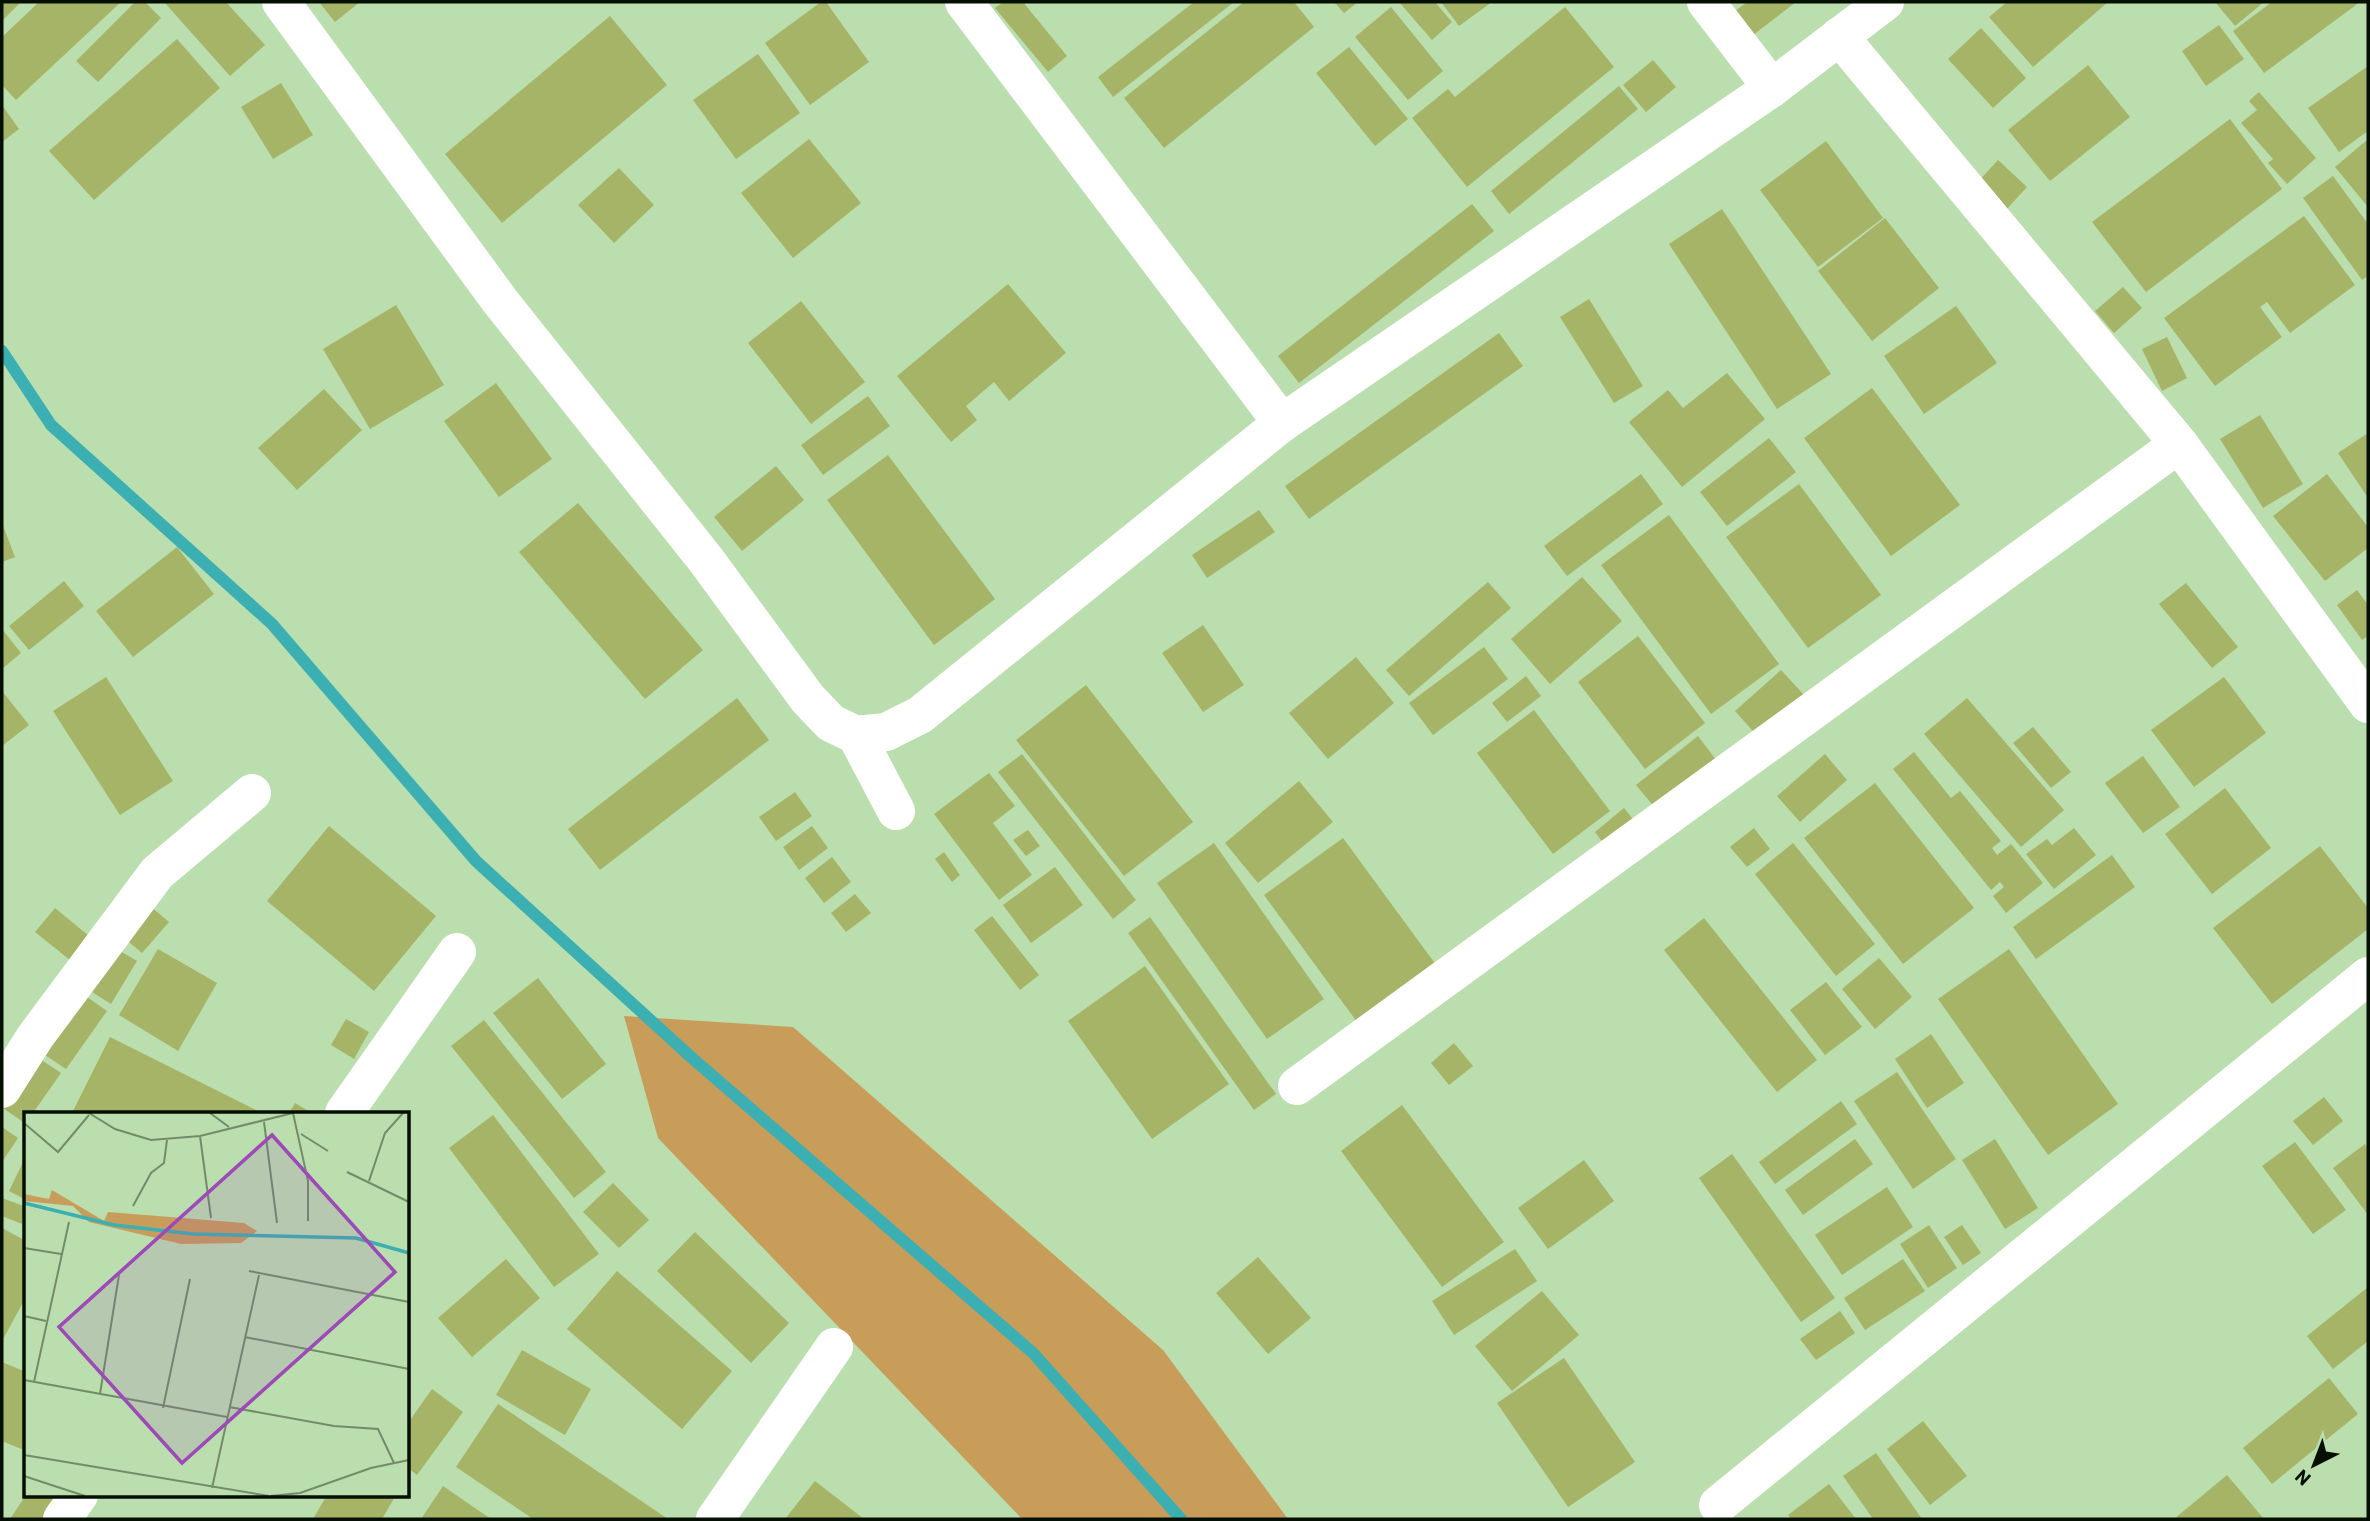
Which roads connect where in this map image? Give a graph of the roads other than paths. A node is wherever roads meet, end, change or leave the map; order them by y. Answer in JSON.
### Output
{"nodes":[{"id":1,"x":281,"y":2,"type":"edge"},
{"id":2,"x":964,"y":2,"type":"edge"},
{"id":3,"x":1706,"y":2,"type":"edge"},
{"id":4,"x":1885,"y":2,"type":"edge"},
{"id":5,"x":1839,"y":36,"type":"junction"},
{"id":6,"x":1772,"y":88,"type":"junction"},
{"id":7,"x":1282,"y":423,"type":"junction"},
{"id":8,"x":2179,"y":444,"type":"junction"},
{"id":9,"x":2368,"y":704,"type":"edge"},
{"id":10,"x":856,"y":735,"type":"junction"},
{"id":11,"x":252,"y":793,"type":"dead end"},
{"id":12,"x":896,"y":811,"type":"dead end"},
{"id":13,"x":457,"y":952,"type":"dead end"},
{"id":14,"x":2368,"y":976,"type":"edge"},
{"id":15,"x":1297,"y":1087,"type":"dead end"},
{"id":16,"x":2,"y":1089,"type":"edge"},
{"id":17,"x":345,"y":1112,"type":"edge"},
{"id":18,"x":834,"y":1347,"type":"dead end"},
{"id":19,"x":78,"y":1496,"type":"edge"},
{"id":20,"x":1718,"y":1505,"type":"dead end"},
{"id":21,"x":62,"y":1519,"type":"edge"},
{"id":22,"x":715,"y":1519,"type":"edge"}],
"edges":[{"from":1,"to":10,"type":"street"},
{"from":2,"to":7,"type":"street"},
{"from":3,"to":6,"type":"street"},
{"from":4,"to":5,"type":"street"},
{"from":5,"to":6,"type":"street"},
{"from":5,"to":8,"type":"street"},
{"from":6,"to":7,"type":"street"},
{"from":7,"to":10,"type":"street"},
{"from":8,"to":9,"type":"street"},
{"from":8,"to":15,"type":"street"},
{"from":10,"to":12,"type":"street"},
{"from":11,"to":16,"type":"street"},
{"from":13,"to":17,"type":"street"},
{"from":14,"to":20,"type":"street"},
{"from":18,"to":22,"type":"street"},
{"from":19,"to":21,"type":"street"}]}
